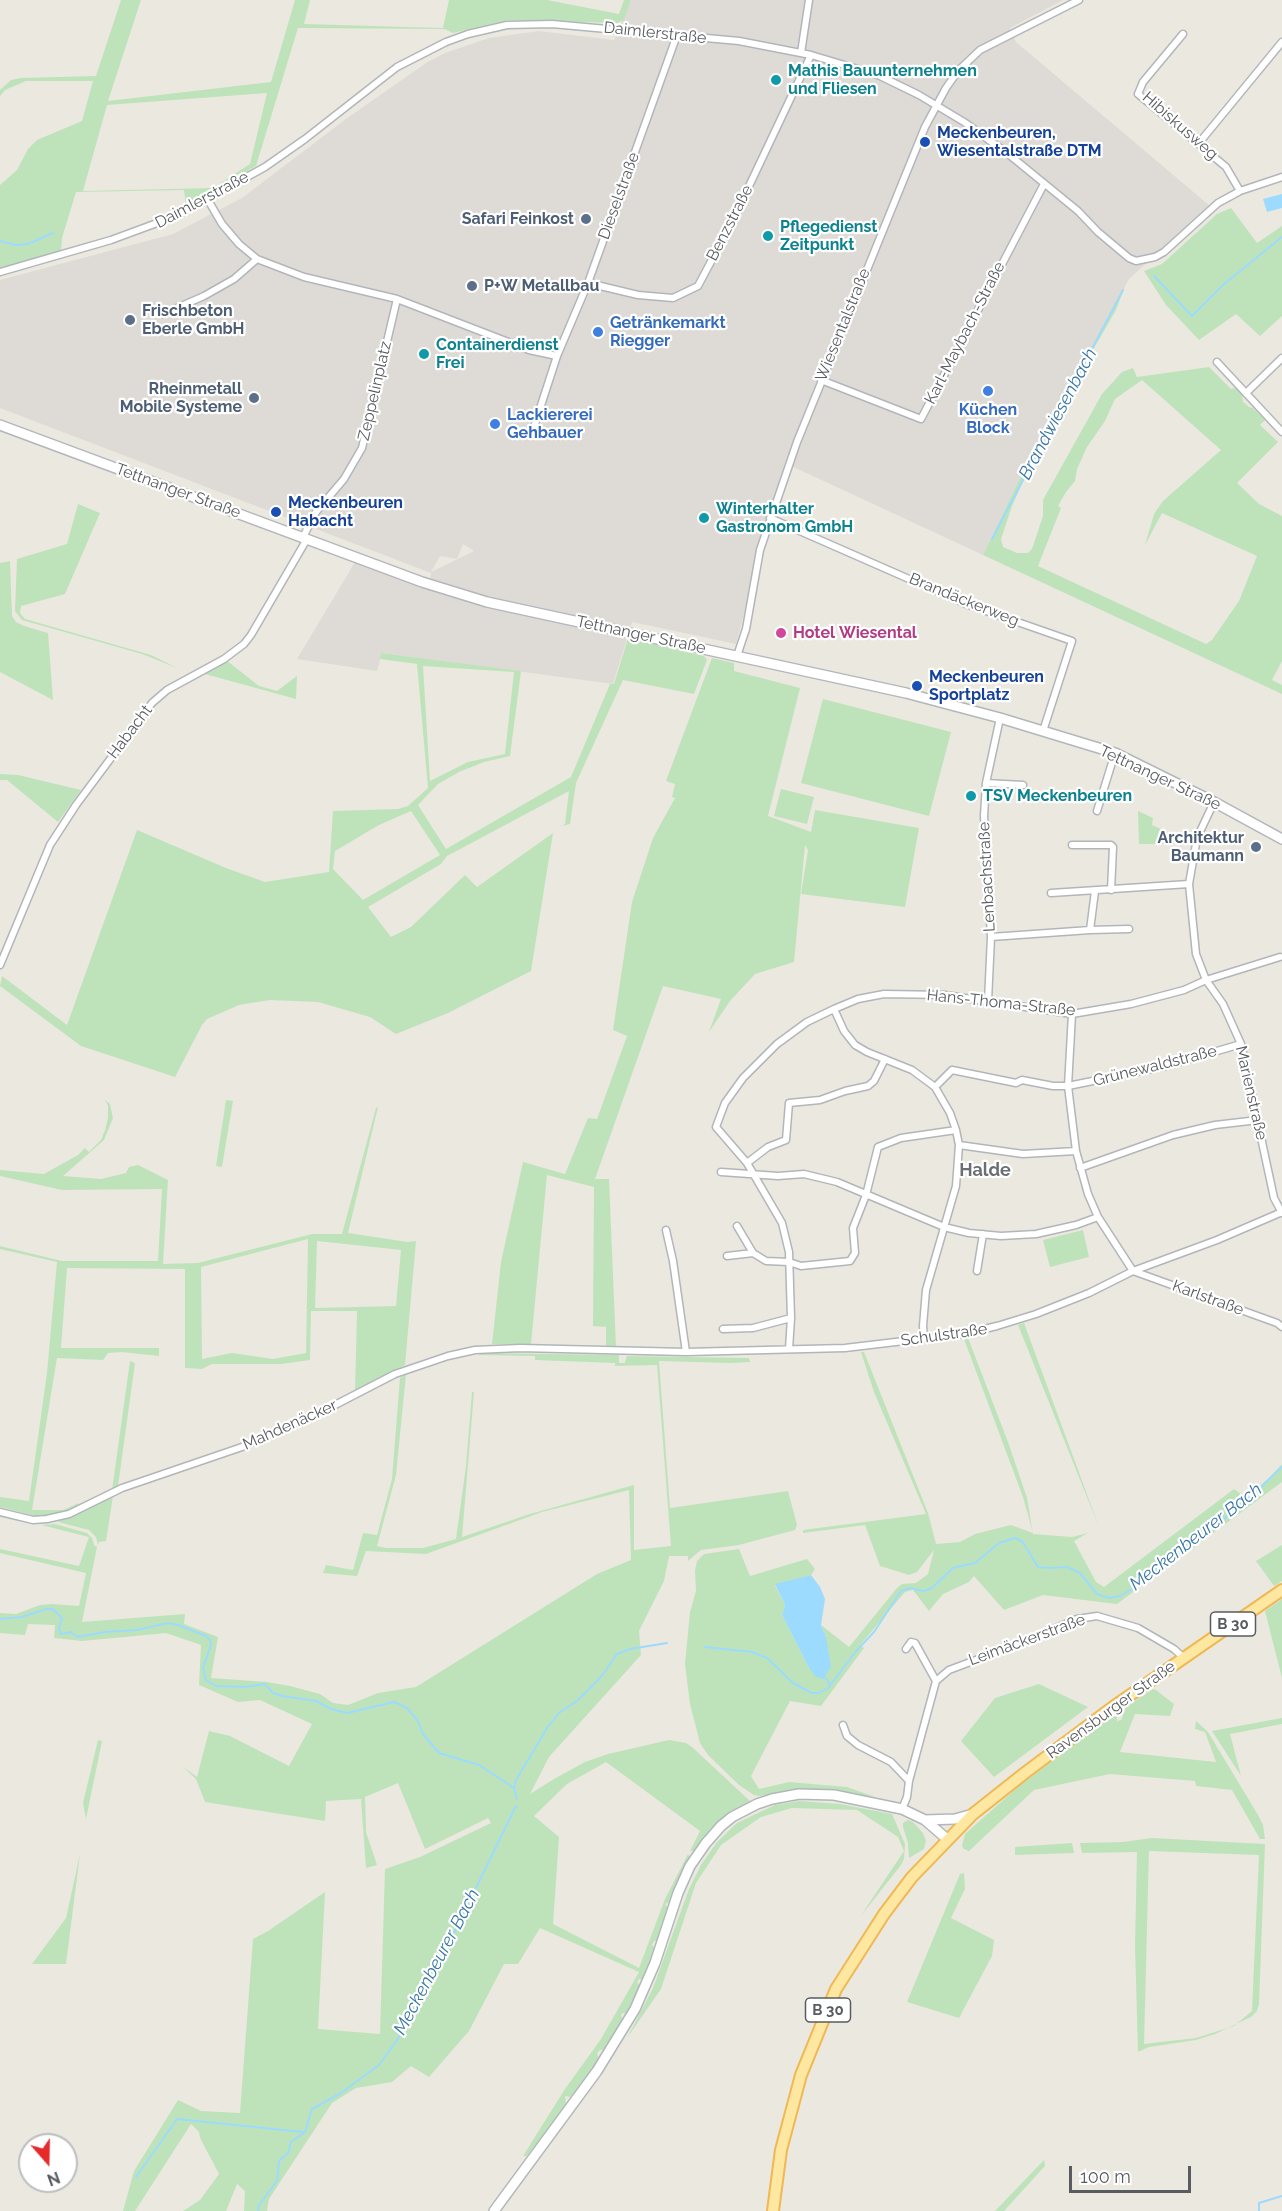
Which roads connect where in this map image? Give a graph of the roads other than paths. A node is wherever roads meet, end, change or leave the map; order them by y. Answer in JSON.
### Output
{"nodes":[{"id":1,"x":809,"y":0,"type":"edge"},
{"id":2,"x":1079,"y":0,"type":"edge"},
{"id":3,"x":1184,"y":34,"type":"dead end"},
{"id":4,"x":677,"y":35,"type":"junction"},
{"id":5,"x":1282,"y":42,"type":"edge"},
{"id":6,"x":801,"y":53,"type":"junction"},
{"id":7,"x":811,"y":55,"type":"junction"},
{"id":8,"x":937,"y":105,"type":"junction"},
{"id":9,"x":1199,"y":143,"type":"junction"},
{"id":10,"x":1282,"y":177,"type":"edge"},
{"id":11,"x":1044,"y":184,"type":"junction"},
{"id":12,"x":1240,"y":191,"type":"junction"},
{"id":13,"x":208,"y":200,"type":"junction"},
{"id":14,"x":257,"y":259,"type":"junction"},
{"id":15,"x":0,"y":272,"type":"edge"},
{"id":16,"x":588,"y":283,"type":"junction"},
{"id":17,"x":397,"y":299,"type":"junction"},
{"id":18,"x":163,"y":314,"type":"dead end"},
{"id":19,"x":557,"y":356,"type":"junction"},
{"id":20,"x":1282,"y":358,"type":"edge"},
{"id":21,"x":1217,"y":362,"type":"dead end"},
{"id":22,"x":821,"y":380,"type":"junction"},
{"id":23,"x":1246,"y":393,"type":"junction"},
{"id":24,"x":0,"y":425,"type":"edge"},
{"id":25,"x":534,"y":427,"type":"dead end"},
{"id":26,"x":1282,"y":432,"type":"edge"},
{"id":27,"x":770,"y":518,"type":"junction"},
{"id":28,"x":305,"y":538,"type":"junction"},
{"id":29,"x":737,"y":656,"type":"junction"},
{"id":30,"x":1000,"y":718,"type":"junction"},
{"id":31,"x":1043,"y":731,"type":"junction"},
{"id":32,"x":1115,"y":753,"type":"junction"},
{"id":33,"x":986,"y":783,"type":"junction"},
{"id":34,"x":1023,"y":785,"type":"dead end"},
{"id":35,"x":1214,"y":802,"type":"junction"},
{"id":36,"x":1097,"y":811,"type":"dead end"},
{"id":37,"x":1282,"y":839,"type":"edge"},
{"id":38,"x":1072,"y":845,"type":"dead end"},
{"id":39,"x":1189,"y":884,"type":"junction"},
{"id":40,"x":1111,"y":890,"type":"junction"},
{"id":41,"x":1095,"y":891,"type":"junction"},
{"id":42,"x":1051,"y":893,"type":"dead end"},
{"id":43,"x":1129,"y":929,"type":"dead end"},
{"id":44,"x":1090,"y":930,"type":"junction"},
{"id":45,"x":991,"y":937,"type":"junction"},
{"id":46,"x":1280,"y":957,"type":"dead end"},
{"id":47,"x":0,"y":965,"type":"edge"},
{"id":48,"x":1206,"y":980,"type":"junction"},
{"id":49,"x":988,"y":1001,"type":"junction"},
{"id":50,"x":834,"y":1008,"type":"junction"},
{"id":51,"x":1072,"y":1014,"type":"junction"},
{"id":52,"x":1241,"y":1044,"type":"junction"},
{"id":53,"x":885,"y":1059,"type":"junction"},
{"id":54,"x":1068,"y":1086,"type":"junction"},
{"id":55,"x":934,"y":1087,"type":"junction"},
{"id":56,"x":1258,"y":1120,"type":"junction"},
{"id":57,"x":956,"y":1130,"type":"junction"},
{"id":58,"x":959,"y":1145,"type":"junction"},
{"id":59,"x":1076,"y":1150,"type":"junction"},
{"id":60,"x":747,"y":1163,"type":"junction"},
{"id":61,"x":1080,"y":1168,"type":"junction"},
{"id":62,"x":721,"y":1172,"type":"dead end"},
{"id":63,"x":754,"y":1173,"type":"junction"},
{"id":64,"x":866,"y":1195,"type":"junction"},
{"id":65,"x":1282,"y":1213,"type":"edge"},
{"id":66,"x":1098,"y":1217,"type":"junction"},
{"id":67,"x":737,"y":1226,"type":"dead end"},
{"id":68,"x":944,"y":1227,"type":"junction"},
{"id":69,"x":666,"y":1230,"type":"dead end"},
{"id":70,"x":982,"y":1234,"type":"junction"},
{"id":71,"x":753,"y":1254,"type":"junction"},
{"id":72,"x":727,"y":1256,"type":"dead end"},
{"id":73,"x":789,"y":1262,"type":"junction"},
{"id":74,"x":1133,"y":1271,"type":"junction"},
{"id":75,"x":977,"y":1272,"type":"dead end"},
{"id":76,"x":791,"y":1318,"type":"junction"},
{"id":77,"x":1282,"y":1327,"type":"edge"},
{"id":78,"x":723,"y":1329,"type":"dead end"},
{"id":79,"x":924,"y":1338,"type":"junction"},
{"id":80,"x":789,"y":1349,"type":"junction"},
{"id":81,"x":584,"y":1350,"type":"joint"},
{"id":82,"x":686,"y":1352,"type":"junction"},
{"id":83,"x":0,"y":1512,"type":"edge"},
{"id":84,"x":1282,"y":1590,"type":"edge"},
{"id":85,"x":906,"y":1649,"type":"dead end"},
{"id":86,"x":1184,"y":1658,"type":"junction"},
{"id":87,"x":936,"y":1681,"type":"junction"},
{"id":88,"x":843,"y":1725,"type":"dead end"},
{"id":89,"x":909,"y":1781,"type":"junction"},
{"id":90,"x":902,"y":1809,"type":"junction"},
{"id":91,"x":973,"y":1814,"type":"junction"},
{"id":92,"x":925,"y":1820,"type":"junction"},
{"id":93,"x":947,"y":1839,"type":"junction"},
{"id":94,"x":494,"y":2211,"type":"edge"},
{"id":95,"x":773,"y":2211,"type":"edge"}],
"edges":[{"from":1,"to":6,"type":"street"},
{"from":2,"to":8,"type":"street","name":"Wiesentalstraße"},
{"from":3,"to":9,"type":"street","name":"Hibiskusweg"},
{"from":4,"to":6,"type":"street","name":"Daimlerstraße"},
{"from":4,"to":13,"type":"street","name":"Daimlerstraße"},
{"from":4,"to":16,"type":"street","name":"Dieselstraße"},
{"from":5,"to":9,"type":"street"},
{"from":6,"to":7,"type":"street","name":"Daimlerstraße"},
{"from":7,"to":8,"type":"street","name":"Daimlerstraße"},
{"from":7,"to":16,"type":"street","name":"Benzstraße"},
{"from":8,"to":11,"type":"street","name":"Daimlerstraße"},
{"from":8,"to":22,"type":"street","name":"Wiesentalstraße"},
{"from":9,"to":12,"type":"street","name":"Hibiskusweg"},
{"from":10,"to":12,"type":"street","name":"Daimlerstraße"},
{"from":11,"to":12,"type":"street","name":"Daimlerstraße"},
{"from":11,"to":22,"type":"street","name":"Karl-Maybach-Straße"},
{"from":13,"to":14,"type":"street"},
{"from":13,"to":15,"type":"street","name":"Daimlerstraße"},
{"from":14,"to":17,"type":"street"},
{"from":14,"to":18,"type":"street"},
{"from":16,"to":19,"type":"street","name":"Dieselstraße"},
{"from":17,"to":19,"type":"street"},
{"from":17,"to":28,"type":"street","name":"Zeppelinplatz"},
{"from":19,"to":25,"type":"street","name":"Dieselstraße"},
{"from":20,"to":23,"type":"street"},
{"from":21,"to":23,"type":"street"},
{"from":22,"to":27,"type":"street","name":"Wiesentalstraße"},
{"from":23,"to":26,"type":"street"},
{"from":24,"to":28,"type":"main road","name":"Tettnanger Straße"},
{"from":27,"to":29,"type":"street","name":"Wiesentalstraße"},
{"from":27,"to":31,"type":"street","name":"Brandäckerweg"},
{"from":28,"to":29,"type":"main road","name":"Tettnanger Straße"},
{"from":28,"to":47,"type":"street","name":"Habacht"},
{"from":29,"to":30,"type":"main road","name":"Tettnanger Straße"},
{"from":30,"to":31,"type":"main road","name":"Tettnanger Straße"},
{"from":30,"to":33,"type":"street","name":"Lenbachstraße"},
{"from":31,"to":32,"type":"main road","name":"Tettnanger Straße"},
{"from":32,"to":35,"type":"main road","name":"Tettnanger Straße"},
{"from":32,"to":36,"type":"street"},
{"from":33,"to":34,"type":"street"},
{"from":33,"to":45,"type":"street","name":"Lenbachstraße"},
{"from":35,"to":37,"type":"main road","name":"Tettnanger Straße"},
{"from":35,"to":39,"type":"street","name":"Marienstraße"},
{"from":38,"to":40,"type":"street"},
{"from":39,"to":40,"type":"street"},
{"from":39,"to":48,"type":"street","name":"Marienstraße"},
{"from":40,"to":41,"type":"street"},
{"from":41,"to":42,"type":"street"},
{"from":41,"to":44,"type":"street"},
{"from":43,"to":44,"type":"street"},
{"from":44,"to":45,"type":"street"},
{"from":45,"to":49,"type":"street","name":"Lenbachstraße"},
{"from":46,"to":48,"type":"street"},
{"from":48,"to":51,"type":"street","name":"Hans-Thoma-Straße"},
{"from":48,"to":52,"type":"street","name":"Marienstraße"},
{"from":49,"to":50,"type":"street","name":"Hans-Thoma-Straße"},
{"from":49,"to":51,"type":"street","name":"Hans-Thoma-Straße"},
{"from":50,"to":53,"type":"street"},
{"from":50,"to":60,"type":"street","name":"Hans-Thoma-Straße"},
{"from":51,"to":54,"type":"street"},
{"from":52,"to":54,"type":"street","name":"Grünewaldstraße"},
{"from":52,"to":56,"type":"street","name":"Marienstraße"},
{"from":53,"to":55,"type":"street"},
{"from":53,"to":60,"type":"street"},
{"from":54,"to":55,"type":"street","name":"Grünewaldstraße"},
{"from":54,"to":59,"type":"street"},
{"from":55,"to":57,"type":"street"},
{"from":56,"to":61,"type":"street"},
{"from":56,"to":65,"type":"street","name":"Marienstraße"},
{"from":57,"to":58,"type":"street"},
{"from":57,"to":64,"type":"street"},
{"from":58,"to":59,"type":"street"},
{"from":58,"to":68,"type":"street"},
{"from":59,"to":61,"type":"street"},
{"from":60,"to":63,"type":"street"},
{"from":61,"to":66,"type":"street"},
{"from":62,"to":63,"type":"street"},
{"from":63,"to":64,"type":"street"},
{"from":63,"to":73,"type":"street"},
{"from":64,"to":68,"type":"street"},
{"from":64,"to":73,"type":"street"},
{"from":65,"to":74,"type":"street","name":"Schulstraße"},
{"from":66,"to":70,"type":"street"},
{"from":66,"to":74,"type":"street"},
{"from":67,"to":71,"type":"street"},
{"from":68,"to":70,"type":"street"},
{"from":68,"to":79,"type":"street"},
{"from":69,"to":82,"type":"street"},
{"from":70,"to":75,"type":"street"},
{"from":71,"to":72,"type":"street"},
{"from":71,"to":73,"type":"street"},
{"from":73,"to":76,"type":"street"},
{"from":74,"to":77,"type":"street","name":"Karlstraße"},
{"from":74,"to":79,"type":"street","name":"Schulstraße"},
{"from":76,"to":78,"type":"street"},
{"from":76,"to":80,"type":"street"},
{"from":79,"to":80,"type":"street","name":"Schulstraße"},
{"from":80,"to":82,"type":"street","name":"Schulstraße"},
{"from":81,"to":82,"type":"street","name":"Schulstraße"},
{"from":81,"to":83,"type":"street","name":"Mahdenäcker"},
{"from":84,"to":86,"type":"main road","name":"Ravensburger Straße","number":"B 30"},
{"from":85,"to":87,"type":"street"},
{"from":86,"to":87,"type":"street","name":"Leimäckerstraße"},
{"from":86,"to":91,"type":"main road","name":"Ravensburger Straße","number":"B 30"},
{"from":87,"to":89,"type":"street"},
{"from":88,"to":89,"type":"street"},
{"from":89,"to":90,"type":"street"},
{"from":90,"to":92,"type":"main road"},
{"from":90,"to":94,"type":"main road"},
{"from":91,"to":92,"type":"main road"},
{"from":91,"to":93,"type":"main road","name":"Ravensburger Straße","number":"B 30"},
{"from":92,"to":93,"type":"main road"},
{"from":93,"to":95,"type":"main road","number":"B 30"}]}
